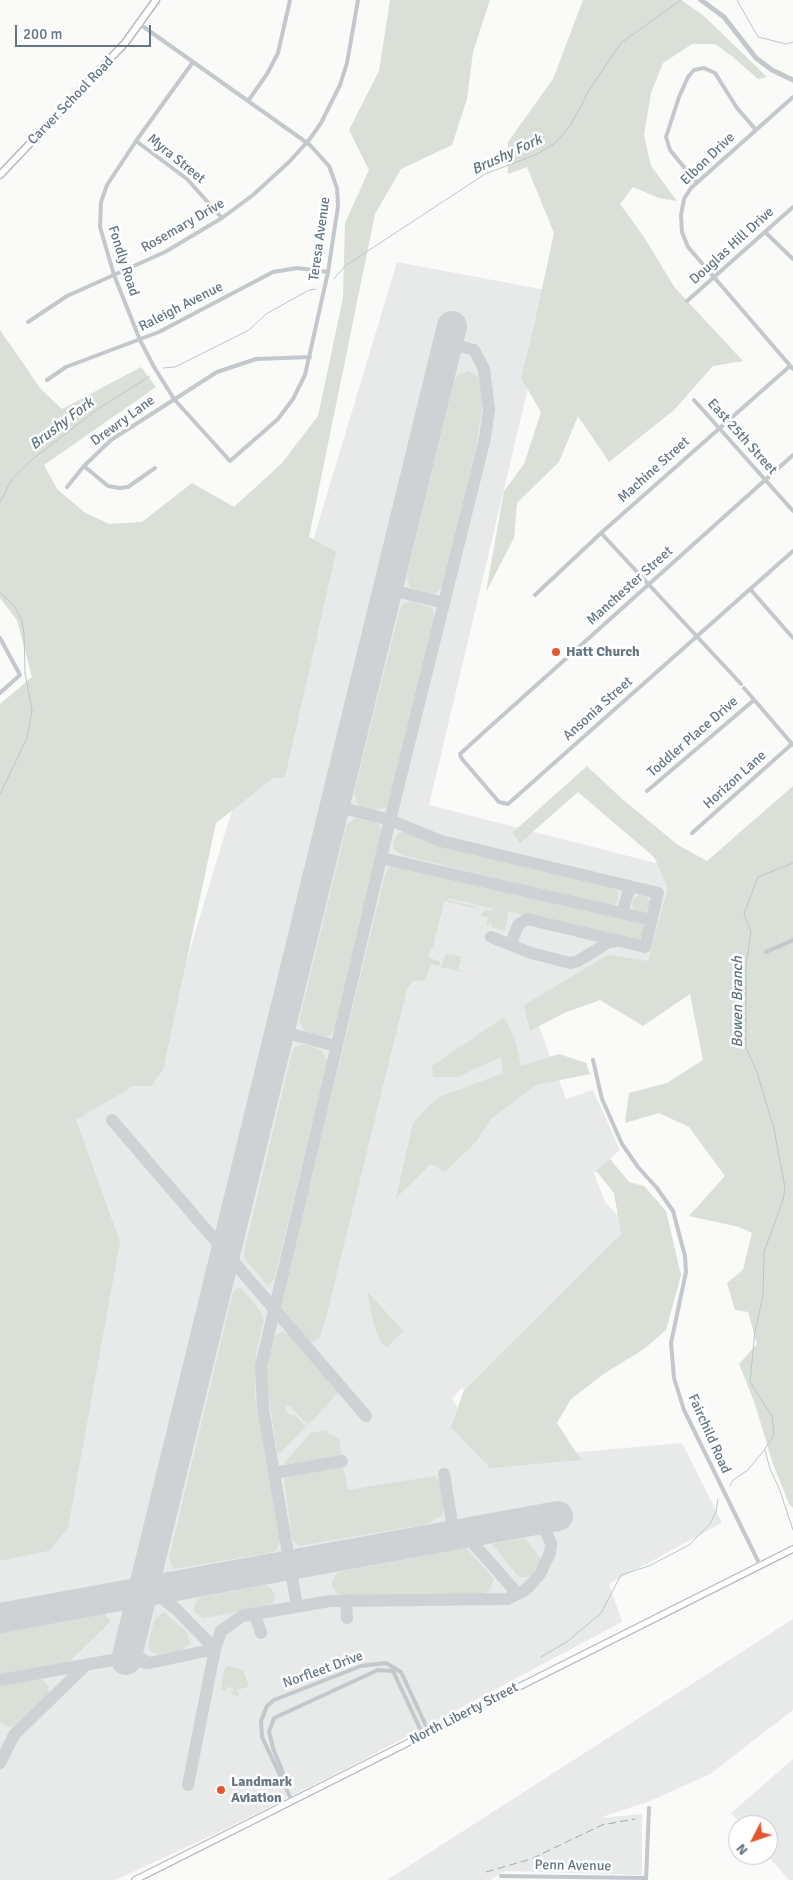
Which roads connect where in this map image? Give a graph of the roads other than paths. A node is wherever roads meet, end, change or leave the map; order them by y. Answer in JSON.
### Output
{"nodes":[{"id":1,"x":156,"y":0,"type":"edge"},
{"id":2,"x":290,"y":0,"type":"edge"},
{"id":3,"x":358,"y":0,"type":"edge"},
{"id":4,"x":701,"y":0,"type":"edge"},
{"id":5,"x":141,"y":25,"type":"junction"},
{"id":6,"x":193,"y":62,"type":"junction"},
{"id":7,"x":793,"y":80,"type":"edge"},
{"id":8,"x":793,"y":97,"type":"edge"},
{"id":9,"x":248,"y":101,"type":"junction"},
{"id":10,"x":756,"y":130,"type":"junction"},
{"id":11,"x":136,"y":141,"type":"junction"},
{"id":12,"x":307,"y":142,"type":"junction"},
{"id":13,"x":0,"y":175,"type":"edge"},
{"id":14,"x":697,"y":183,"type":"junction"},
{"id":15,"x":793,"y":207,"type":"edge"},
{"id":16,"x":222,"y":218,"type":"junction"},
{"id":17,"x":765,"y":232,"type":"junction"},
{"id":18,"x":793,"y":259,"type":"edge"},
{"id":19,"x":328,"y":272,"type":"junction"},
{"id":20,"x":114,"y":274,"type":"junction"},
{"id":21,"x":713,"y":278,"type":"junction"},
{"id":22,"x":687,"y":301,"type":"dead end"},
{"id":23,"x":28,"y":322,"type":"dead end"},
{"id":24,"x":140,"y":340,"type":"junction"},
{"id":25,"x":310,"y":357,"type":"junction"},
{"id":26,"x":791,"y":368,"type":"edge"},
{"id":27,"x":47,"y":380,"type":"dead end"},
{"id":28,"x":174,"y":399,"type":"junction"},
{"id":29,"x":694,"y":400,"type":"dead end"},
{"id":30,"x":719,"y":428,"type":"junction"},
{"id":31,"x":793,"y":456,"type":"edge"},
{"id":32,"x":230,"y":461,"type":"joint"},
{"id":33,"x":84,"y":466,"type":"junction"},
{"id":34,"x":155,"y":468,"type":"dead end"},
{"id":35,"x":766,"y":480,"type":"junction"},
{"id":36,"x":67,"y":487,"type":"dead end"},
{"id":37,"x":793,"y":512,"type":"edge"},
{"id":38,"x":601,"y":533,"type":"junction"},
{"id":39,"x":793,"y":552,"type":"edge"},
{"id":40,"x":648,"y":584,"type":"junction"},
{"id":41,"x":750,"y":589,"type":"junction"},
{"id":42,"x":535,"y":594,"type":"dead end"},
{"id":43,"x":0,"y":638,"type":"edge"},
{"id":44,"x":696,"y":638,"type":"junction"},
{"id":45,"x":793,"y":638,"type":"edge"},
{"id":46,"x":0,"y":694,"type":"edge"},
{"id":47,"x":754,"y":700,"type":"junction"},
{"id":48,"x":793,"y":744,"type":"edge"},
{"id":49,"x":647,"y":791,"type":"dead end"},
{"id":50,"x":508,"y":804,"type":"joint"},
{"id":51,"x":692,"y":833,"type":"dead end"},
{"id":52,"x":793,"y":940,"type":"edge"},
{"id":53,"x":766,"y":952,"type":"dead end"},
{"id":54,"x":593,"y":1060,"type":"dead end"},
{"id":55,"x":793,"y":1549,"type":"edge"},
{"id":56,"x":760,"y":1565,"type":"junction"},
{"id":57,"x":402,"y":1674,"type":"junction"},
{"id":58,"x":396,"y":1677,"type":"junction"},
{"id":59,"x":418,"y":1708,"type":"junction"},
{"id":60,"x":412,"y":1711,"type":"junction"},
{"id":61,"x":429,"y":1732,"type":"junction"},
{"id":62,"x":423,"y":1735,"type":"junction"},
{"id":63,"x":283,"y":1780,"type":"junction"},
{"id":64,"x":292,"y":1801,"type":"junction"},
{"id":65,"x":649,"y":1808,"type":"dead end"},
{"id":66,"x":501,"y":1876,"type":"dead end"},
{"id":67,"x":646,"y":1879,"type":"edge"},
{"id":68,"x":135,"y":1880,"type":"edge"}],
"edges":[{"from":1,"to":5,"type":"main road","name":"Carver School Road"},
{"from":2,"to":9,"type":"street"},
{"from":3,"to":12,"type":"street","name":"Rosemary Drive"},
{"from":4,"to":7,"type":"street"},
{"from":5,"to":6,"type":"street","name":"Teresa Avenue"},
{"from":5,"to":13,"type":"main road","name":"Carver School Road"},
{"from":6,"to":9,"type":"street","name":"Teresa Avenue"},
{"from":6,"to":11,"type":"street","name":"Fondly Road"},
{"from":8,"to":10,"type":"street","name":"Elbon Drive"},
{"from":9,"to":12,"type":"street","name":"Teresa Avenue"},
{"from":10,"to":14,"type":"street","name":"Elbon Drive"},
{"from":10,"to":14,"type":"street"},
{"from":11,"to":16,"type":"street","name":"Myra Street"},
{"from":11,"to":20,"type":"street","name":"Fondly Road"},
{"from":12,"to":16,"type":"street","name":"Rosemary Drive"},
{"from":12,"to":19,"type":"street","name":"Teresa Avenue"},
{"from":14,"to":21,"type":"street","name":"Elbon Drive"},
{"from":15,"to":17,"type":"street","name":"Douglas Hill Drive"},
{"from":16,"to":20,"type":"street","name":"Rosemary Drive"},
{"from":17,"to":18,"type":"street"},
{"from":17,"to":21,"type":"street","name":"Douglas Hill Drive"},
{"from":19,"to":24,"type":"street","name":"Raleigh Avenue"},
{"from":19,"to":25,"type":"street","name":"Teresa Avenue"},
{"from":20,"to":23,"type":"street","name":"Rosemary Drive"},
{"from":20,"to":24,"type":"street","name":"Fondly Road"},
{"from":21,"to":22,"type":"street","name":"Douglas Hill Drive"},
{"from":21,"to":26,"type":"street","name":"Elbon Drive"},
{"from":24,"to":27,"type":"street","name":"Raleigh Avenue"},
{"from":24,"to":28,"type":"street","name":"Fondly Road"},
{"from":25,"to":28,"type":"street","name":"Drewry Lane"},
{"from":25,"to":32,"type":"street","name":"Teresa Avenue"},
{"from":26,"to":30,"type":"street","name":"Machine Street"},
{"from":28,"to":32,"type":"street","name":"Fondly Road"},
{"from":28,"to":33,"type":"street","name":"Drewry Lane"},
{"from":29,"to":30,"type":"street","name":"East 25th Street"},
{"from":30,"to":35,"type":"street","name":"East 25th Street"},
{"from":30,"to":38,"type":"street","name":"Machine Street"},
{"from":31,"to":35,"type":"street","name":"Manchester Street"},
{"from":33,"to":34,"type":"street"},
{"from":33,"to":36,"type":"street","name":"Drewry Lane"},
{"from":35,"to":37,"type":"street","name":"East 25th Street"},
{"from":35,"to":40,"type":"street","name":"Manchester Street"},
{"from":38,"to":40,"type":"street"},
{"from":38,"to":42,"type":"street","name":"Machine Street"},
{"from":39,"to":41,"type":"street","name":"Ansonia Street"},
{"from":40,"to":44,"type":"street"},
{"from":40,"to":50,"type":"street","name":"Manchester Street"},
{"from":41,"to":44,"type":"street","name":"Ansonia Street"},
{"from":41,"to":45,"type":"street"},
{"from":43,"to":46,"type":"street"},
{"from":44,"to":47,"type":"street"},
{"from":44,"to":50,"type":"street","name":"Ansonia Street"},
{"from":47,"to":48,"type":"street"},
{"from":47,"to":49,"type":"street","name":"Toddler Place Drive"},
{"from":48,"to":51,"type":"street","name":"Horizon Lane"},
{"from":52,"to":53,"type":"street"},
{"from":54,"to":56,"type":"street","name":"Fairchild Road"},
{"from":55,"to":56,"type":"main road","name":"North Liberty Street"},
{"from":56,"to":61,"type":"main road","name":"North Liberty Street"},
{"from":57,"to":58,"type":"street"},
{"from":57,"to":59,"type":"street"},
{"from":57,"to":63,"type":"street","name":"Norfleet Drive"},
{"from":58,"to":60,"type":"street"},
{"from":58,"to":63,"type":"street","name":"Norfleet Drive"},
{"from":59,"to":60,"type":"street"},
{"from":59,"to":61,"type":"street"},
{"from":60,"to":62,"type":"street"},
{"from":61,"to":62,"type":"main road","name":"North Liberty Street"},
{"from":62,"to":64,"type":"main road","name":"North Liberty Street"},
{"from":63,"to":64,"type":"street","name":"Norfleet Drive"},
{"from":64,"to":68,"type":"main road","name":"North Liberty Street"},
{"from":65,"to":67,"type":"street"},
{"from":66,"to":67,"type":"street","name":"Penn Avenue"}]}
